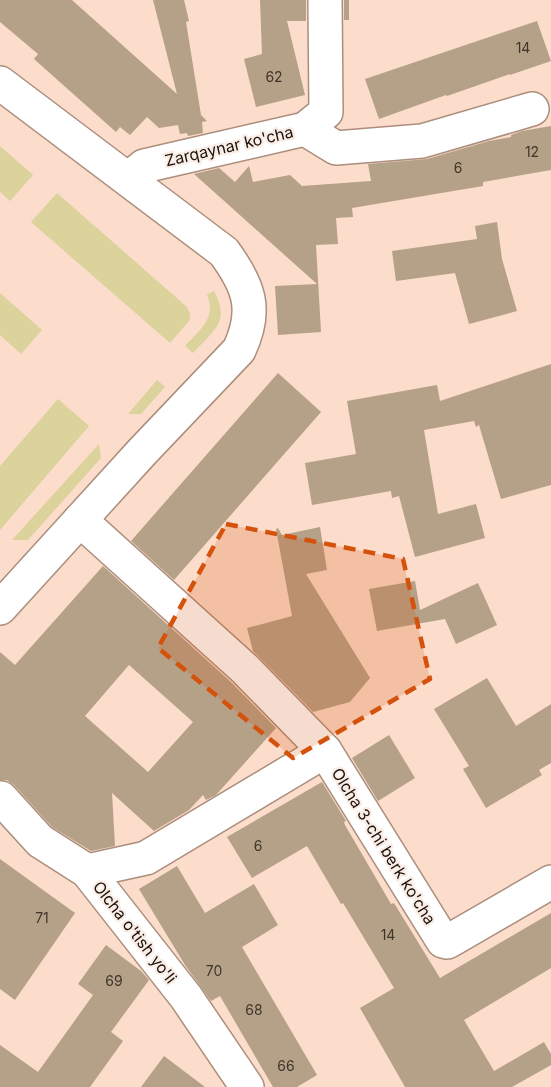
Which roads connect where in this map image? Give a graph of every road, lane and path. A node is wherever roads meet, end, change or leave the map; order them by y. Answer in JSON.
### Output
{"nodes":[{"id":1,"x":326,"y":0,"type":"edge"},
{"id":2,"x":0,"y":83,"type":"edge"},
{"id":3,"x":532,"y":109,"type":"dead end"},
{"id":4,"x":305,"y":129,"type":"junction"},
{"id":5,"x":128,"y":179,"type":"junction"},
{"id":6,"x":80,"y":520,"type":"junction"},
{"id":7,"x":0,"y":608,"type":"edge"},
{"id":8,"x":325,"y":751,"type":"junction"},
{"id":9,"x":1,"y":798,"type":"edge"},
{"id":10,"x":87,"y":871,"type":"junction"},
{"id":11,"x":551,"y":882,"type":"edge"},
{"id":12,"x":247,"y":1087,"type":"edge"}],
"edges":[{"from":1,"to":4,"type":"street","name":"Zarqaynar ko'cha"},
{"from":2,"to":5,"type":"street"},
{"from":3,"to":4,"type":"street"},
{"from":4,"to":5,"type":"street","name":"Zarqaynar ko'cha"},
{"from":5,"to":6,"type":"street"},
{"from":6,"to":7,"type":"street"},
{"from":6,"to":8,"type":"street"},
{"from":8,"to":10,"type":"street","name":"Olcha 3-chi berk ko'cha"},
{"from":8,"to":11,"type":"street","name":"Olcha 3-chi berk ko'cha"},
{"from":9,"to":10,"type":"street","name":"Olcha o'tish yo'li"},
{"from":10,"to":12,"type":"street","name":"Olcha o'tish yo'li"}]}
